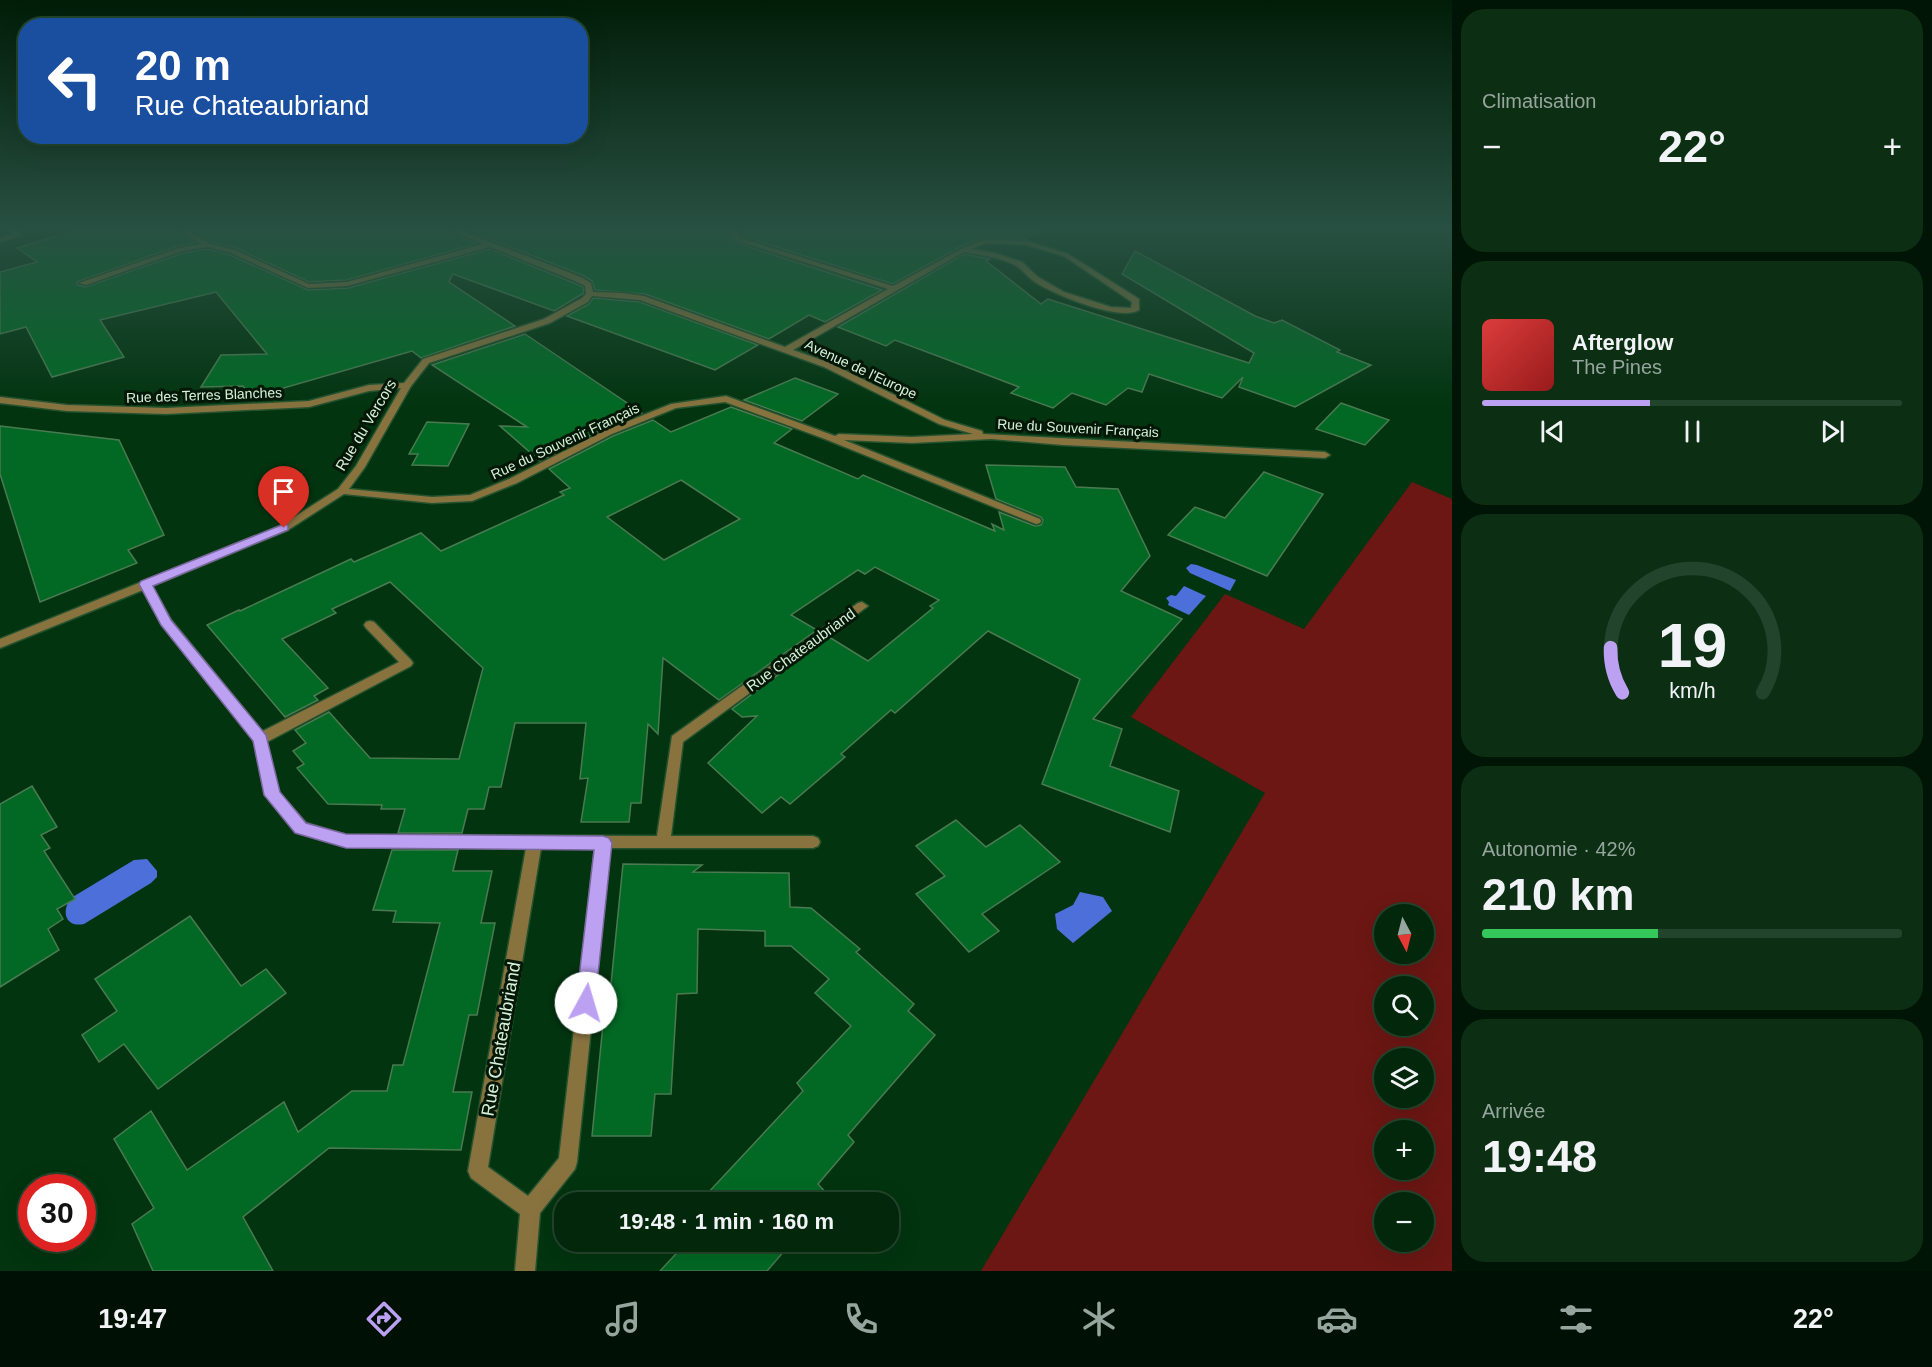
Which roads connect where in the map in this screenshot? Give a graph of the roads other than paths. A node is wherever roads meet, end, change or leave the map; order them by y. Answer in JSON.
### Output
{"nodes":[{"id":1,"x":589,"y":290,"type":"edge"},
{"id":2,"x":892,"y":290,"type":"edge"},
{"id":3,"x":1055,"y":290,"type":"edge"},
{"id":4,"x":1120,"y":290,"type":"edge"},
{"id":5,"x":590,"y":294,"type":"junction"},
{"id":6,"x":786,"y":350,"type":"junction"},
{"id":7,"x":407,"y":385,"type":"junction"},
{"id":8,"x":0,"y":400,"type":"edge"},
{"id":9,"x":991,"y":436,"type":"junction"},
{"id":10,"x":828,"y":437,"type":"junction"},
{"id":11,"x":1325,"y":455,"type":"dead end"},
{"id":12,"x":342,"y":491,"type":"junction"},
{"id":13,"x":1036,"y":521,"type":"dead end"},
{"id":14,"x":145,"y":584,"type":"junction"},
{"id":15,"x":862,"y":606,"type":"dead end"},
{"id":16,"x":370,"y":625,"type":"dead end"},
{"id":17,"x":0,"y":644,"type":"edge"},
{"id":18,"x":260,"y":739,"type":"junction"},
{"id":19,"x":663,"y":842,"type":"junction"},
{"id":20,"x":813,"y":842,"type":"dead end"},
{"id":21,"x":534,"y":843,"type":"junction"},
{"id":22,"x":603,"y":843,"type":"junction"},
{"id":23,"x":530,"y":1209,"type":"junction"},
{"id":24,"x":525,"y":1271,"type":"edge"}],
"edges":[{"from":1,"to":5,"type":"street"},
{"from":2,"to":6,"type":"street"},
{"from":3,"to":4,"type":"street"},
{"from":5,"to":6,"type":"street","name":"Avenue de l'Europe"},
{"from":5,"to":7,"type":"street","name":"Rue du Vercors"},
{"from":6,"to":9,"type":"street","name":"Avenue de l'Europe"},
{"from":7,"to":8,"type":"street","name":"Rue des Terres Blanches"},
{"from":7,"to":12,"type":"street","name":"Rue du Vercors"},
{"from":9,"to":10,"type":"street","name":"Rue du Souvenir Français"},
{"from":9,"to":11,"type":"street","name":"Rue du Souvenir Français"},
{"from":10,"to":12,"type":"street","name":"Rue du Souvenir Français"},
{"from":10,"to":13,"type":"street","name":"Rue du Souvenir Français"},
{"from":12,"to":14,"type":"street","name":"Rue du Vercors"},
{"from":14,"to":17,"type":"street","name":"Rue du Vercors"},
{"from":14,"to":18,"type":"street"},
{"from":15,"to":19,"type":"street","name":"Rue Chateaubriand"},
{"from":16,"to":18,"type":"street"},
{"from":18,"to":21,"type":"street"},
{"from":19,"to":20,"type":"street"},
{"from":19,"to":22,"type":"street"},
{"from":21,"to":22,"type":"street"},
{"from":21,"to":23,"type":"street","name":"Rue Chateaubriand"},
{"from":22,"to":23,"type":"street"},
{"from":23,"to":24,"type":"street"}]}
